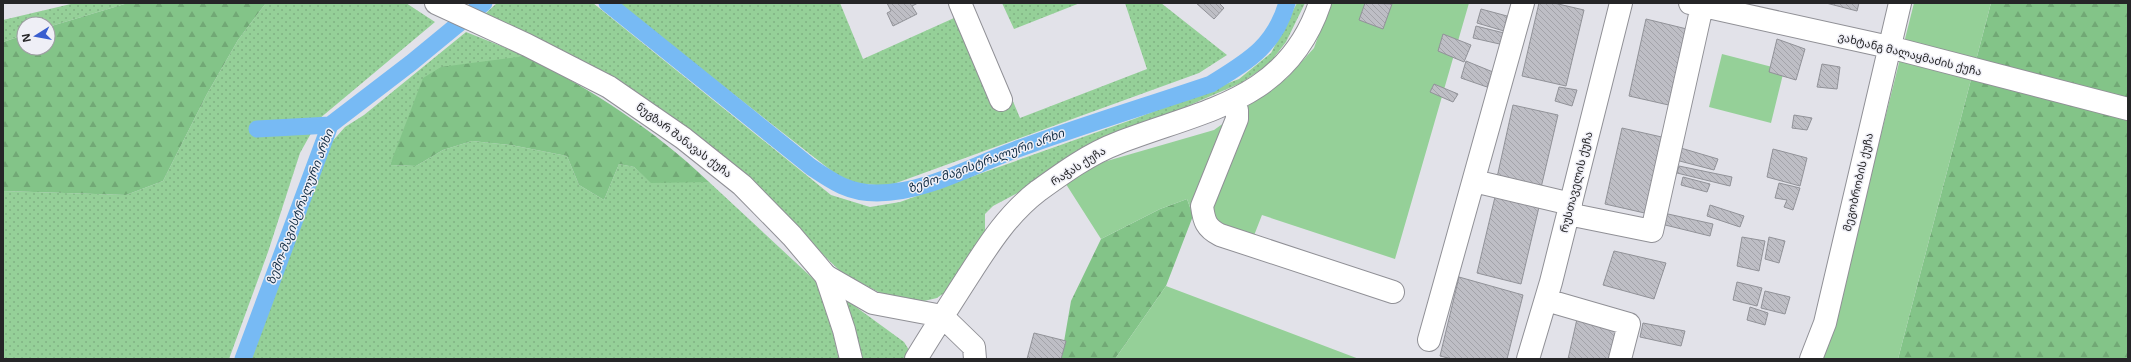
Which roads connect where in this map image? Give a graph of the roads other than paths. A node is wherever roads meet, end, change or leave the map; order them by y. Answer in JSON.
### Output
{"nodes":[{"id":1,"x":960,"y":3,"type":"edge"},
{"id":2,"x":1320,"y":3,"type":"edge"},
{"id":3,"x":1523,"y":3,"type":"edge"},
{"id":4,"x":1621,"y":3,"type":"edge"},
{"id":5,"x":1900,"y":3,"type":"edge"},
{"id":6,"x":440,"y":5,"type":"edge"},
{"id":7,"x":1703,"y":5,"type":"edge"},
{"id":8,"x":1889,"y":47,"type":"junction"},
{"id":9,"x":1002,"y":100,"type":"dead end"},
{"id":10,"x":1232,"y":101,"type":"junction"},
{"id":11,"x":2128,"y":109,"type":"edge"},
{"id":12,"x":1474,"y":181,"type":"junction"},
{"id":13,"x":1570,"y":209,"type":"junction"},
{"id":14,"x":826,"y":276,"type":"junction"},
{"id":15,"x":1392,"y":292,"type":"dead end"},
{"id":16,"x":1546,"y":300,"type":"junction"},
{"id":17,"x":942,"y":316,"type":"junction"},
{"id":18,"x":1429,"y":340,"type":"dead end"},
{"id":19,"x":852,"y":359,"type":"edge"},
{"id":20,"x":916,"y":359,"type":"edge"},
{"id":21,"x":976,"y":359,"type":"edge"},
{"id":22,"x":1528,"y":359,"type":"edge"},
{"id":23,"x":1620,"y":359,"type":"edge"},
{"id":24,"x":1811,"y":359,"type":"edge"}],
"edges":[{"from":1,"to":9,"type":"street"},
{"from":2,"to":10,"type":"street","name":"რაჭას ქუჩა"},
{"from":3,"to":12,"type":"street"},
{"from":4,"to":13,"type":"street","name":"რუსთაველის ქუჩა"},
{"from":5,"to":8,"type":"street","name":"მეგობრობის ქუჩა"},
{"from":6,"to":14,"type":"street","name":"ნუგზარ შანავას ქუჩა"},
{"from":7,"to":8,"type":"street","name":"ვახტანგ მალაყმაძის ქუჩა"},
{"from":7,"to":13,"type":"street"},
{"from":8,"to":11,"type":"street","name":"ვახტანგ მალაყმაძის ქუჩა"},
{"from":8,"to":24,"type":"street","name":"მეგობრობის ქუჩა"},
{"from":10,"to":15,"type":"street"},
{"from":10,"to":17,"type":"street","name":"რაჭას ქუჩა"},
{"from":12,"to":13,"type":"street"},
{"from":12,"to":18,"type":"street"},
{"from":13,"to":16,"type":"street","name":"რუსთაველის ქუჩა"},
{"from":14,"to":17,"type":"street"},
{"from":14,"to":19,"type":"street","name":"ნუგზარ შანავას ქუჩა"},
{"from":16,"to":22,"type":"street","name":"რუსთაველის ქუჩა"},
{"from":16,"to":23,"type":"street"},
{"from":17,"to":20,"type":"street","name":"რაჭას ქუჩა"},
{"from":17,"to":21,"type":"street"}]}
